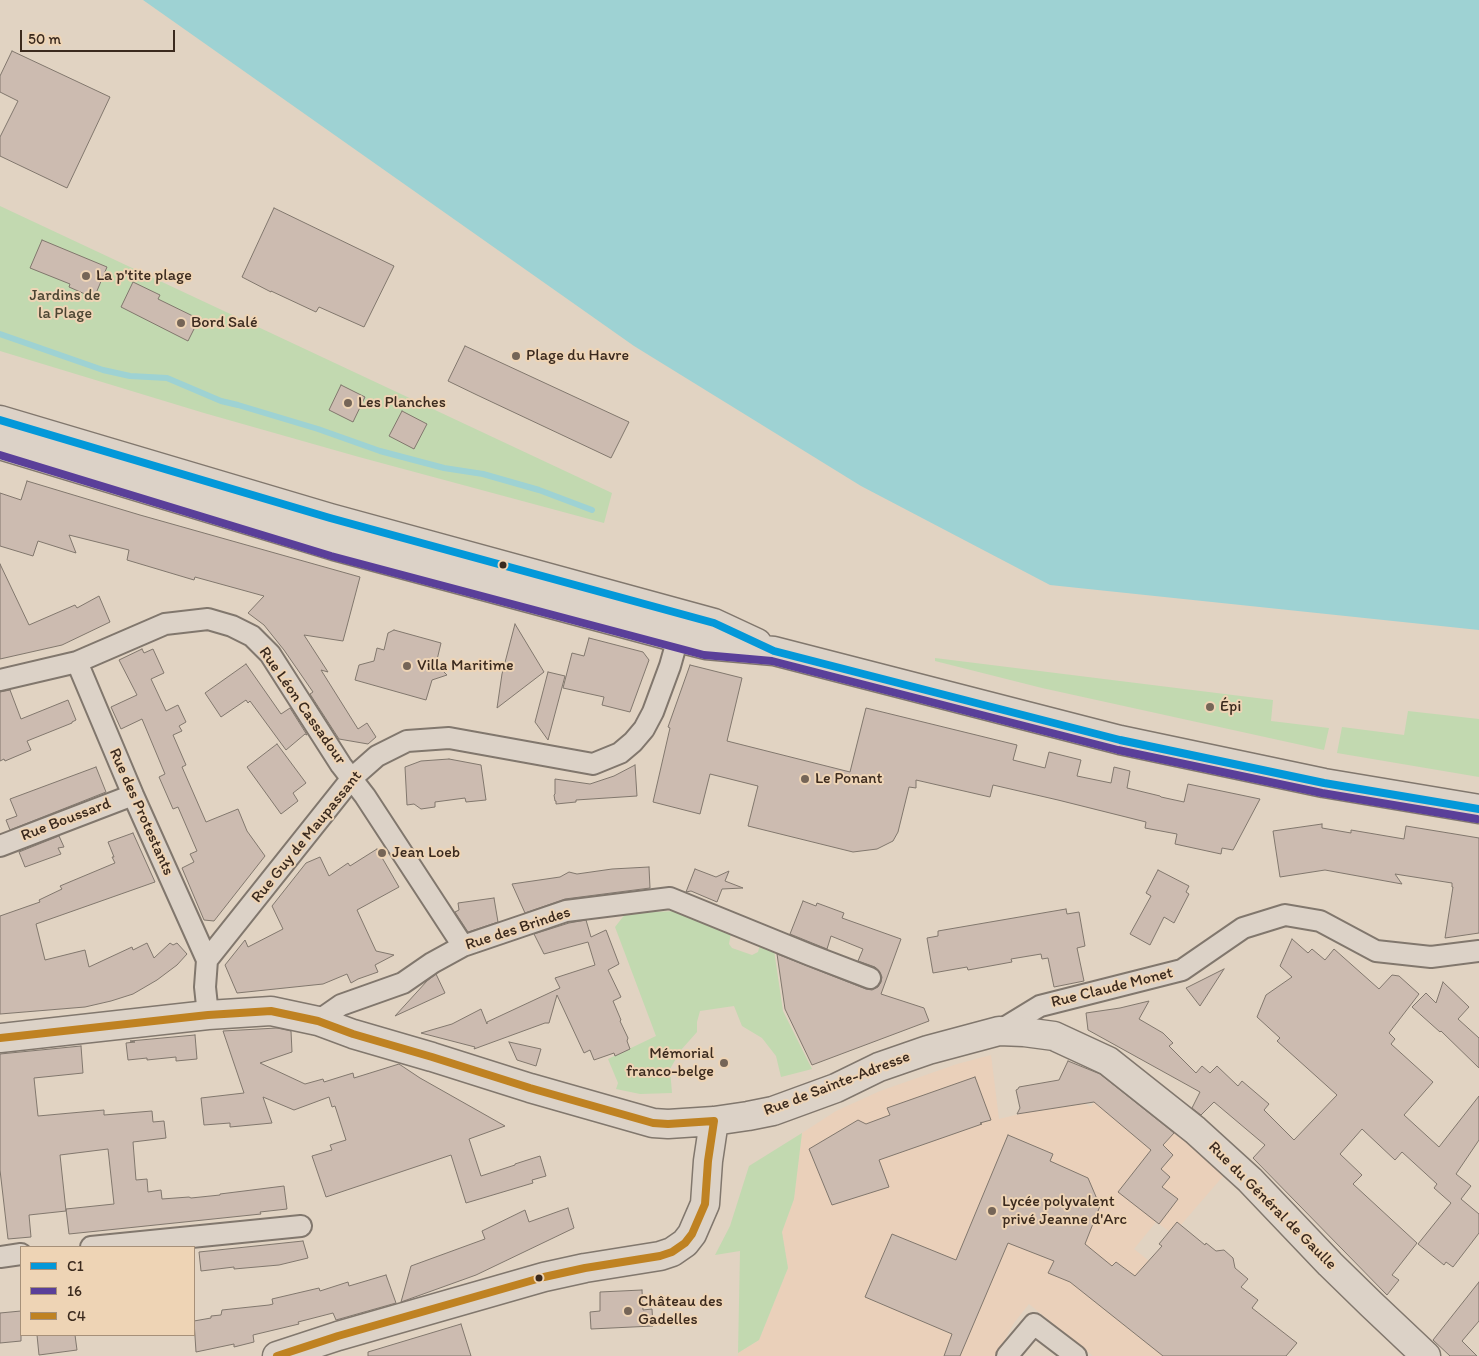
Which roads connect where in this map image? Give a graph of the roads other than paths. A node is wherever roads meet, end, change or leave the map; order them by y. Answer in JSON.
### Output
{"nodes":[{"id":1,"x":0,"y":420,"type":"edge"},
{"id":2,"x":0,"y":445,"type":"edge"},
{"id":3,"x":681,"y":626,"type":"junction"},
{"id":4,"x":78,"y":662,"type":"junction"},
{"id":5,"x":0,"y":680,"type":"edge"},
{"id":6,"x":352,"y":778,"type":"junction"},
{"id":7,"x":133,"y":795,"type":"junction"},
{"id":8,"x":1479,"y":809,"type":"edge"},
{"id":9,"x":0,"y":846,"type":"edge"},
{"id":10,"x":463,"y":946,"type":"junction"},
{"id":11,"x":1479,"y":951,"type":"edge"},
{"id":12,"x":207,"y":960,"type":"junction"},
{"id":13,"x":870,"y":978,"type":"dead end"},
{"id":14,"x":208,"y":1015,"type":"junction"},
{"id":15,"x":318,"y":1021,"type":"junction"},
{"id":16,"x":999,"y":1031,"type":"junction"},
{"id":17,"x":0,"y":1038,"type":"edge"},
{"id":18,"x":714,"y":1121,"type":"junction"},
{"id":19,"x":301,"y":1226,"type":"dead end"},
{"id":20,"x":101,"y":1246,"type":"edge"},
{"id":21,"x":20,"y":1254,"type":"edge"},
{"id":22,"x":0,"y":1256,"type":"edge"},
{"id":23,"x":277,"y":1356,"type":"edge"},
{"id":24,"x":1006,"y":1356,"type":"edge"},
{"id":25,"x":1076,"y":1356,"type":"edge"},
{"id":26,"x":1426,"y":1356,"type":"edge"}],
"edges":[{"from":1,"to":3,"type":"main road"},
{"from":2,"to":3,"type":"main road"},
{"from":3,"to":6,"type":"street","name":"Rue Guy de Maupassant"},
{"from":3,"to":8,"type":"main road"},
{"from":4,"to":5,"type":"street","name":"Rue Léon Cassadour"},
{"from":4,"to":6,"type":"street","name":"Rue Léon Cassadour"},
{"from":4,"to":7,"type":"street","name":"Rue des Protestants"},
{"from":6,"to":10,"type":"street","name":"Rue Léon Cassadour"},
{"from":6,"to":12,"type":"street","name":"Rue Guy de Maupassant"},
{"from":7,"to":9,"type":"street","name":"Rue Boussard"},
{"from":7,"to":12,"type":"street","name":"Rue des Protestants"},
{"from":10,"to":13,"type":"street","name":"Rue des Brindes"},
{"from":10,"to":15,"type":"street","name":"Rue des Brindes"},
{"from":11,"to":16,"type":"street","name":"Rue Claude Monet"},
{"from":12,"to":14,"type":"street"},
{"from":14,"to":15,"type":"main road","name":"Rue de Sainte-Adresse"},
{"from":14,"to":17,"type":"main road","name":"Rue de Sainte-Adresse"},
{"from":15,"to":18,"type":"main road","name":"Rue de Sainte-Adresse"},
{"from":16,"to":18,"type":"main road","name":"Rue de Sainte-Adresse"},
{"from":16,"to":26,"type":"main road","name":"Rue du Général de Gaulle"},
{"from":18,"to":23,"type":"main road"},
{"from":19,"to":20,"type":"street"},
{"from":21,"to":22,"type":"street"},
{"from":24,"to":25,"type":"street"}]}
